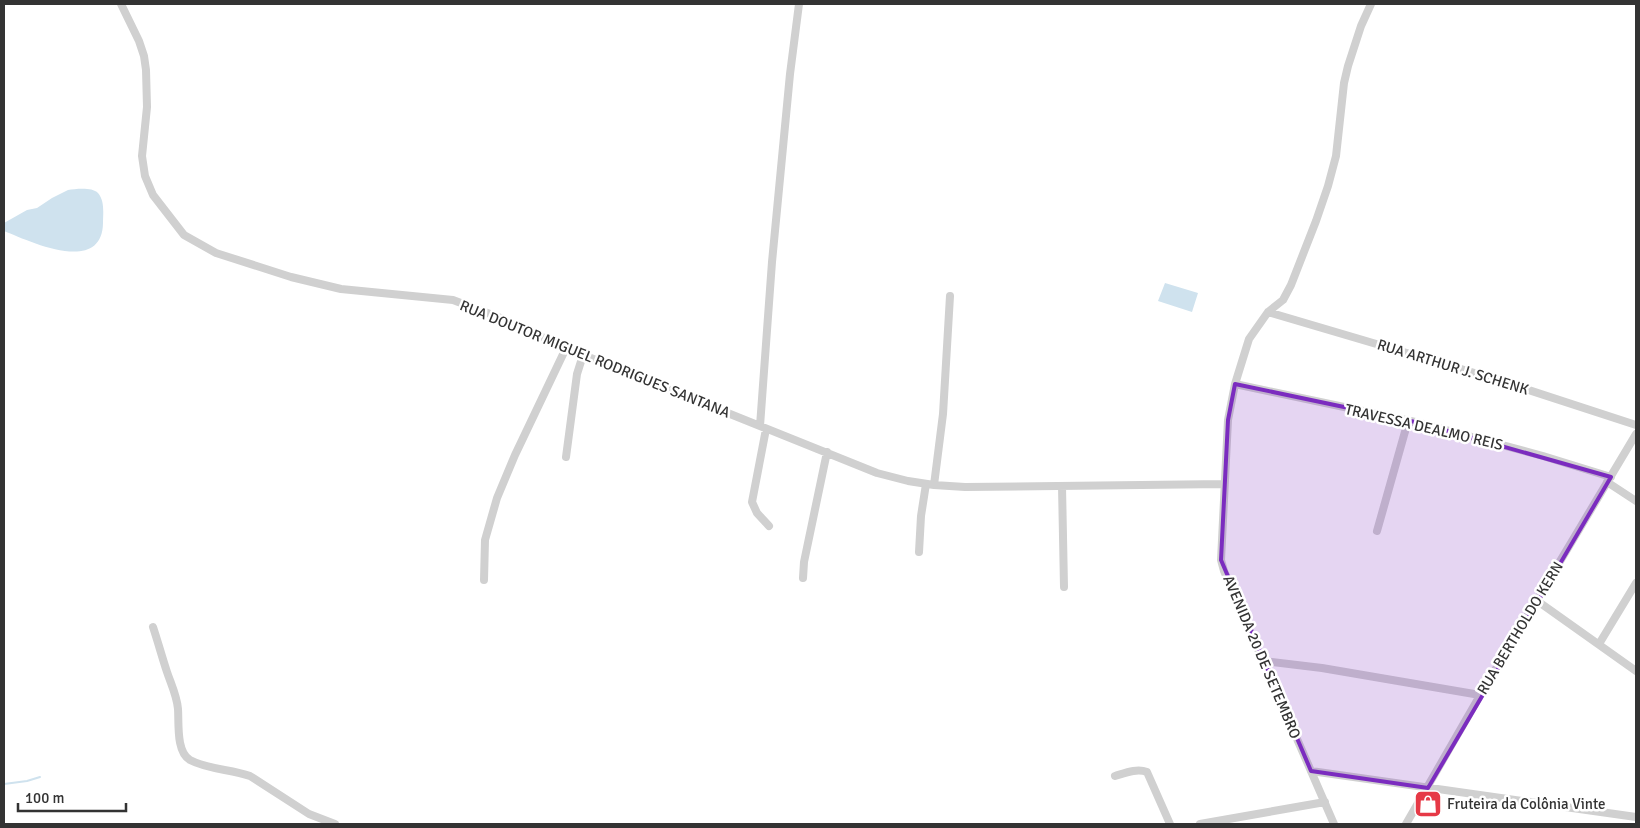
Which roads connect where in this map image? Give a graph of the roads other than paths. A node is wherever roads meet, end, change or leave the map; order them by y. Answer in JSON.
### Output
{"nodes":[{"id":1,"x":121,"y":4,"type":"edge"},
{"id":2,"x":799,"y":4,"type":"edge"},
{"id":3,"x":1371,"y":4,"type":"edge"},
{"id":4,"x":950,"y":296,"type":"dead end"},
{"id":5,"x":1268,"y":312,"type":"junction"},
{"id":6,"x":566,"y":348,"type":"junction"},
{"id":7,"x":584,"y":355,"type":"junction"},
{"id":8,"x":1235,"y":384,"type":"junction"},
{"id":9,"x":1408,"y":421,"type":"junction"},
{"id":10,"x":1636,"y":425,"type":"edge"},
{"id":11,"x":763,"y":428,"type":"junction"},
{"id":12,"x":1636,"y":434,"type":"edge"},
{"id":13,"x":827,"y":452,"type":"junction"},
{"id":14,"x":566,"y":457,"type":"dead end"},
{"id":15,"x":1609,"y":480,"type":"junction"},
{"id":16,"x":1224,"y":484,"type":"junction"},
{"id":17,"x":930,"y":485,"type":"junction"},
{"id":18,"x":1062,"y":486,"type":"junction"},
{"id":19,"x":1636,"y":501,"type":"edge"},
{"id":20,"x":769,"y":526,"type":"dead end"},
{"id":21,"x":1377,"y":531,"type":"dead end"},
{"id":22,"x":919,"y":552,"type":"dead end"},
{"id":23,"x":804,"y":578,"type":"dead end"},
{"id":24,"x":484,"y":580,"type":"dead end"},
{"id":25,"x":1636,"y":584,"type":"edge"},
{"id":26,"x":1064,"y":587,"type":"dead end"},
{"id":27,"x":1536,"y":600,"type":"junction"},
{"id":28,"x":153,"y":627,"type":"dead end"},
{"id":29,"x":1599,"y":644,"type":"junction"},
{"id":30,"x":1263,"y":661,"type":"junction"},
{"id":31,"x":1636,"y":671,"type":"edge"},
{"id":32,"x":1480,"y":695,"type":"junction"},
{"id":33,"x":1311,"y":772,"type":"junction"},
{"id":34,"x":1115,"y":776,"type":"dead end"},
{"id":35,"x":1428,"y":788,"type":"junction"},
{"id":36,"x":1325,"y":802,"type":"junction"},
{"id":37,"x":1636,"y":817,"type":"edge"},
{"id":38,"x":335,"y":824,"type":"edge"},
{"id":39,"x":1170,"y":824,"type":"edge"},
{"id":40,"x":1200,"y":824,"type":"edge"},
{"id":41,"x":1334,"y":824,"type":"edge"},
{"id":42,"x":1406,"y":824,"type":"edge"}],
"edges":[{"from":1,"to":6,"type":"street","name":"RUA DOUTOR MIGUEL RODRIGUES SANTANA"},
{"from":2,"to":11,"type":"street"},
{"from":3,"to":5,"type":"street","name":"AVENIDA 20 DE SETEMBRO"},
{"from":4,"to":17,"type":"street"},
{"from":5,"to":8,"type":"street","name":"AVENIDA 20 DE SETEMBRO"},
{"from":5,"to":10,"type":"street","name":"RUA ARTHUR J. SCHENK"},
{"from":6,"to":7,"type":"street","name":"RUA DOUTOR MIGUEL RODRIGUES SANTANA"},
{"from":6,"to":24,"type":"street"},
{"from":7,"to":11,"type":"street","name":"RUA DOUTOR MIGUEL RODRIGUES SANTANA"},
{"from":7,"to":14,"type":"street"},
{"from":8,"to":9,"type":"street","name":"TRAVESSA DEALMO REIS"},
{"from":8,"to":16,"type":"street","name":"AVENIDA 20 DE SETEMBRO"},
{"from":9,"to":15,"type":"street","name":"TRAVESSA DEALMO REIS"},
{"from":9,"to":21,"type":"street"},
{"from":11,"to":13,"type":"street","name":"RUA DOUTOR MIGUEL RODRIGUES SANTANA"},
{"from":11,"to":20,"type":"street"},
{"from":12,"to":15,"type":"street","name":"RUA BERTHOLDO KERN"},
{"from":13,"to":17,"type":"street","name":"RUA DOUTOR MIGUEL RODRIGUES SANTANA"},
{"from":13,"to":23,"type":"street"},
{"from":15,"to":19,"type":"street","name":"TRAVESSA DEALMO REIS"},
{"from":15,"to":27,"type":"street","name":"RUA BERTHOLDO KERN"},
{"from":16,"to":18,"type":"street","name":"RUA DOUTOR MIGUEL RODRIGUES SANTANA"},
{"from":16,"to":30,"type":"street","name":"AVENIDA 20 DE SETEMBRO"},
{"from":17,"to":18,"type":"street","name":"RUA DOUTOR MIGUEL RODRIGUES SANTANA"},
{"from":17,"to":22,"type":"street"},
{"from":18,"to":26,"type":"street"},
{"from":25,"to":29,"type":"street"},
{"from":27,"to":29,"type":"street"},
{"from":27,"to":32,"type":"street","name":"RUA BERTHOLDO KERN"},
{"from":28,"to":38,"type":"street"},
{"from":29,"to":31,"type":"street"},
{"from":30,"to":32,"type":"street"},
{"from":30,"to":33,"type":"street","name":"AVENIDA 20 DE SETEMBRO"},
{"from":32,"to":35,"type":"street","name":"RUA BERTHOLDO KERN"},
{"from":33,"to":35,"type":"street"},
{"from":33,"to":36,"type":"street","name":"AVENIDA 20 DE SETEMBRO"},
{"from":34,"to":39,"type":"street"},
{"from":35,"to":37,"type":"street"},
{"from":35,"to":42,"type":"street","name":"RUA BERTHOLDO KERN"},
{"from":36,"to":40,"type":"street"},
{"from":36,"to":41,"type":"street","name":"AVENIDA 20 DE SETEMBRO"}]}
